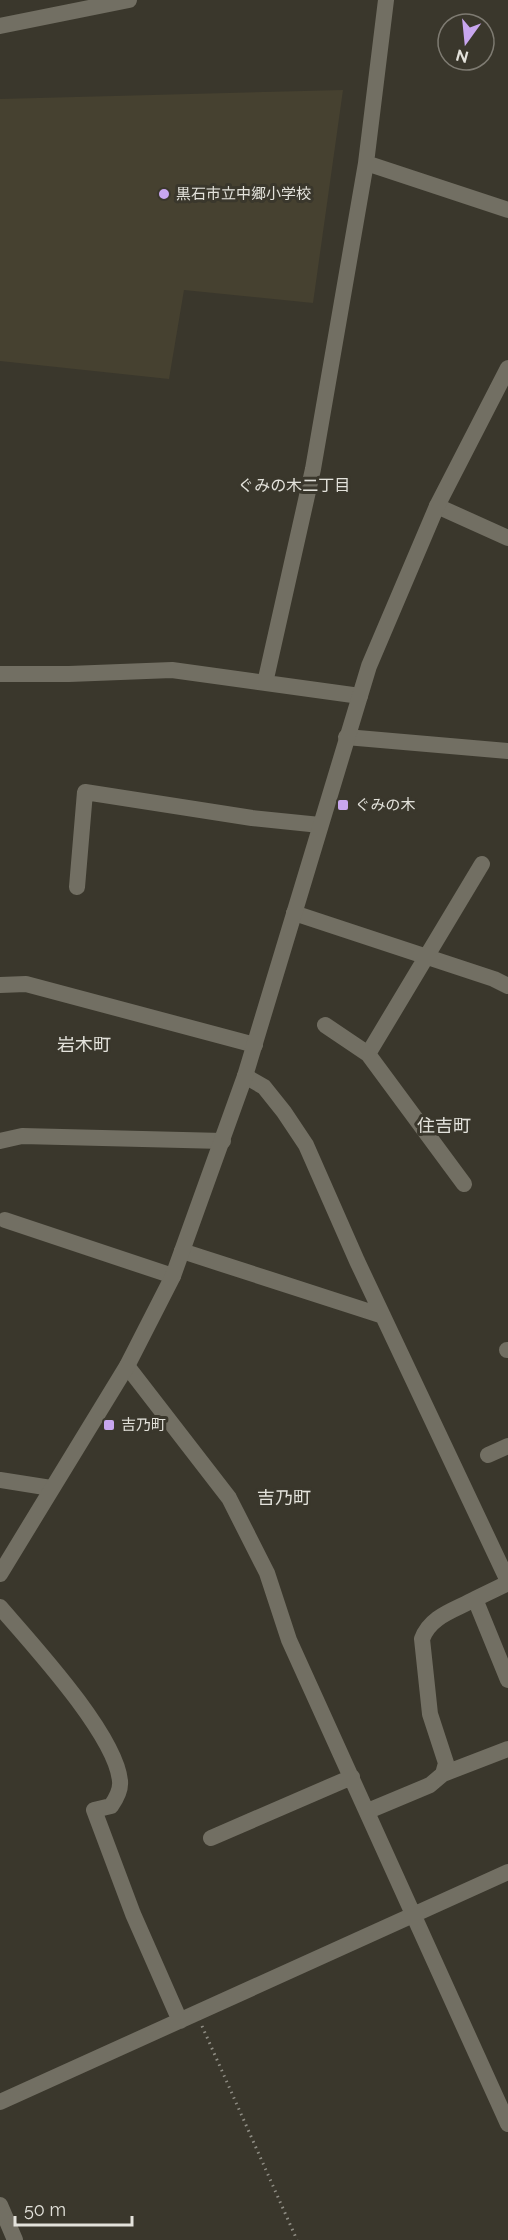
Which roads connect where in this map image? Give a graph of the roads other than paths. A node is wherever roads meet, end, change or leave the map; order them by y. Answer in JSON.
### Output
{"nodes":[{"id":1,"x":129,"y":0,"type":"edge"},
{"id":2,"x":386,"y":0,"type":"edge"},
{"id":3,"x":99,"y":3,"type":"edge"},
{"id":4,"x":0,"y":26,"type":"edge"},
{"id":5,"x":366,"y":162,"type":"junction"},
{"id":6,"x":508,"y":210,"type":"edge"},
{"id":7,"x":508,"y":368,"type":"edge"},
{"id":8,"x":437,"y":506,"type":"junction"},
{"id":9,"x":508,"y":538,"type":"edge"},
{"id":10,"x":0,"y":674,"type":"edge"},
{"id":11,"x":265,"y":682,"type":"junction"},
{"id":12,"x":360,"y":696,"type":"junction"},
{"id":13,"x":346,"y":737,"type":"junction"},
{"id":14,"x":508,"y":751,"type":"edge"},
{"id":15,"x":320,"y":825,"type":"junction"},
{"id":16,"x":482,"y":864,"type":"dead end"},
{"id":17,"x":77,"y":887,"type":"dead end"},
{"id":18,"x":294,"y":913,"type":"junction"},
{"id":19,"x":427,"y":957,"type":"junction"},
{"id":20,"x":0,"y":985,"type":"edge"},
{"id":21,"x":508,"y":986,"type":"edge"},
{"id":22,"x":325,"y":1025,"type":"dead end"},
{"id":23,"x":255,"y":1046,"type":"junction"},
{"id":24,"x":368,"y":1054,"type":"junction"},
{"id":25,"x":245,"y":1076,"type":"junction"},
{"id":26,"x":0,"y":1141,"type":"edge"},
{"id":27,"x":223,"y":1141,"type":"junction"},
{"id":28,"x":464,"y":1184,"type":"dead end"},
{"id":29,"x":5,"y":1220,"type":"dead end"},
{"id":30,"x":182,"y":1251,"type":"junction"},
{"id":31,"x":173,"y":1276,"type":"junction"},
{"id":32,"x":383,"y":1316,"type":"junction"},
{"id":33,"x":127,"y":1366,"type":"junction"},
{"id":34,"x":508,"y":1446,"type":"edge"},
{"id":35,"x":488,"y":1455,"type":"dead end"},
{"id":36,"x":0,"y":1480,"type":"edge"},
{"id":37,"x":51,"y":1488,"type":"junction"},
{"id":38,"x":502,"y":1554,"type":"edge"},
{"id":39,"x":0,"y":1574,"type":"edge"},
{"id":40,"x":508,"y":1582,"type":"edge"},
{"id":41,"x":475,"y":1599,"type":"junction"},
{"id":42,"x":0,"y":1607,"type":"edge"},
{"id":43,"x":508,"y":1680,"type":"edge"},
{"id":44,"x":508,"y":1749,"type":"edge"},
{"id":45,"x":443,"y":1774,"type":"junction"},
{"id":46,"x":352,"y":1777,"type":"junction"},
{"id":47,"x":368,"y":1811,"type":"junction"},
{"id":48,"x":211,"y":1838,"type":"dead end"},
{"id":49,"x":508,"y":1872,"type":"edge"},
{"id":50,"x":414,"y":1915,"type":"junction"},
{"id":51,"x":180,"y":2021,"type":"junction"},
{"id":52,"x":0,"y":2102,"type":"edge"},
{"id":53,"x":508,"y":2124,"type":"edge"},
{"id":54,"x":0,"y":2205,"type":"edge"},
{"id":55,"x":15,"y":2240,"type":"edge"}],
"edges":[{"from":1,"to":3,"type":"street"},
{"from":2,"to":5,"type":"street"},
{"from":3,"to":4,"type":"street"},
{"from":5,"to":6,"type":"street"},
{"from":5,"to":11,"type":"street"},
{"from":7,"to":8,"type":"street"},
{"from":8,"to":9,"type":"street"},
{"from":8,"to":12,"type":"street"},
{"from":10,"to":11,"type":"street"},
{"from":11,"to":12,"type":"street"},
{"from":12,"to":13,"type":"street"},
{"from":13,"to":14,"type":"street"},
{"from":13,"to":15,"type":"street"},
{"from":15,"to":17,"type":"street"},
{"from":15,"to":18,"type":"street"},
{"from":16,"to":19,"type":"street"},
{"from":18,"to":19,"type":"street"},
{"from":18,"to":23,"type":"street"},
{"from":19,"to":21,"type":"street"},
{"from":19,"to":24,"type":"street"},
{"from":20,"to":23,"type":"street"},
{"from":22,"to":24,"type":"street"},
{"from":23,"to":25,"type":"street"},
{"from":24,"to":28,"type":"street"},
{"from":25,"to":27,"type":"street"},
{"from":25,"to":32,"type":"street"},
{"from":26,"to":27,"type":"street"},
{"from":27,"to":30,"type":"street"},
{"from":29,"to":31,"type":"street"},
{"from":30,"to":31,"type":"street"},
{"from":30,"to":32,"type":"street"},
{"from":31,"to":33,"type":"street"},
{"from":32,"to":38,"type":"street"},
{"from":33,"to":37,"type":"street"},
{"from":33,"to":46,"type":"street"},
{"from":34,"to":35,"type":"street"},
{"from":36,"to":37,"type":"street"},
{"from":37,"to":39,"type":"street"},
{"from":38,"to":40,"type":"street"},
{"from":40,"to":41,"type":"street"},
{"from":41,"to":43,"type":"street"},
{"from":41,"to":45,"type":"street"},
{"from":42,"to":51,"type":"street"},
{"from":44,"to":45,"type":"street"},
{"from":45,"to":47,"type":"street"},
{"from":46,"to":47,"type":"street"},
{"from":46,"to":48,"type":"street"},
{"from":47,"to":50,"type":"street"},
{"from":49,"to":50,"type":"street"},
{"from":50,"to":51,"type":"street"},
{"from":50,"to":53,"type":"street"},
{"from":51,"to":52,"type":"street"},
{"from":54,"to":55,"type":"street"}]}
